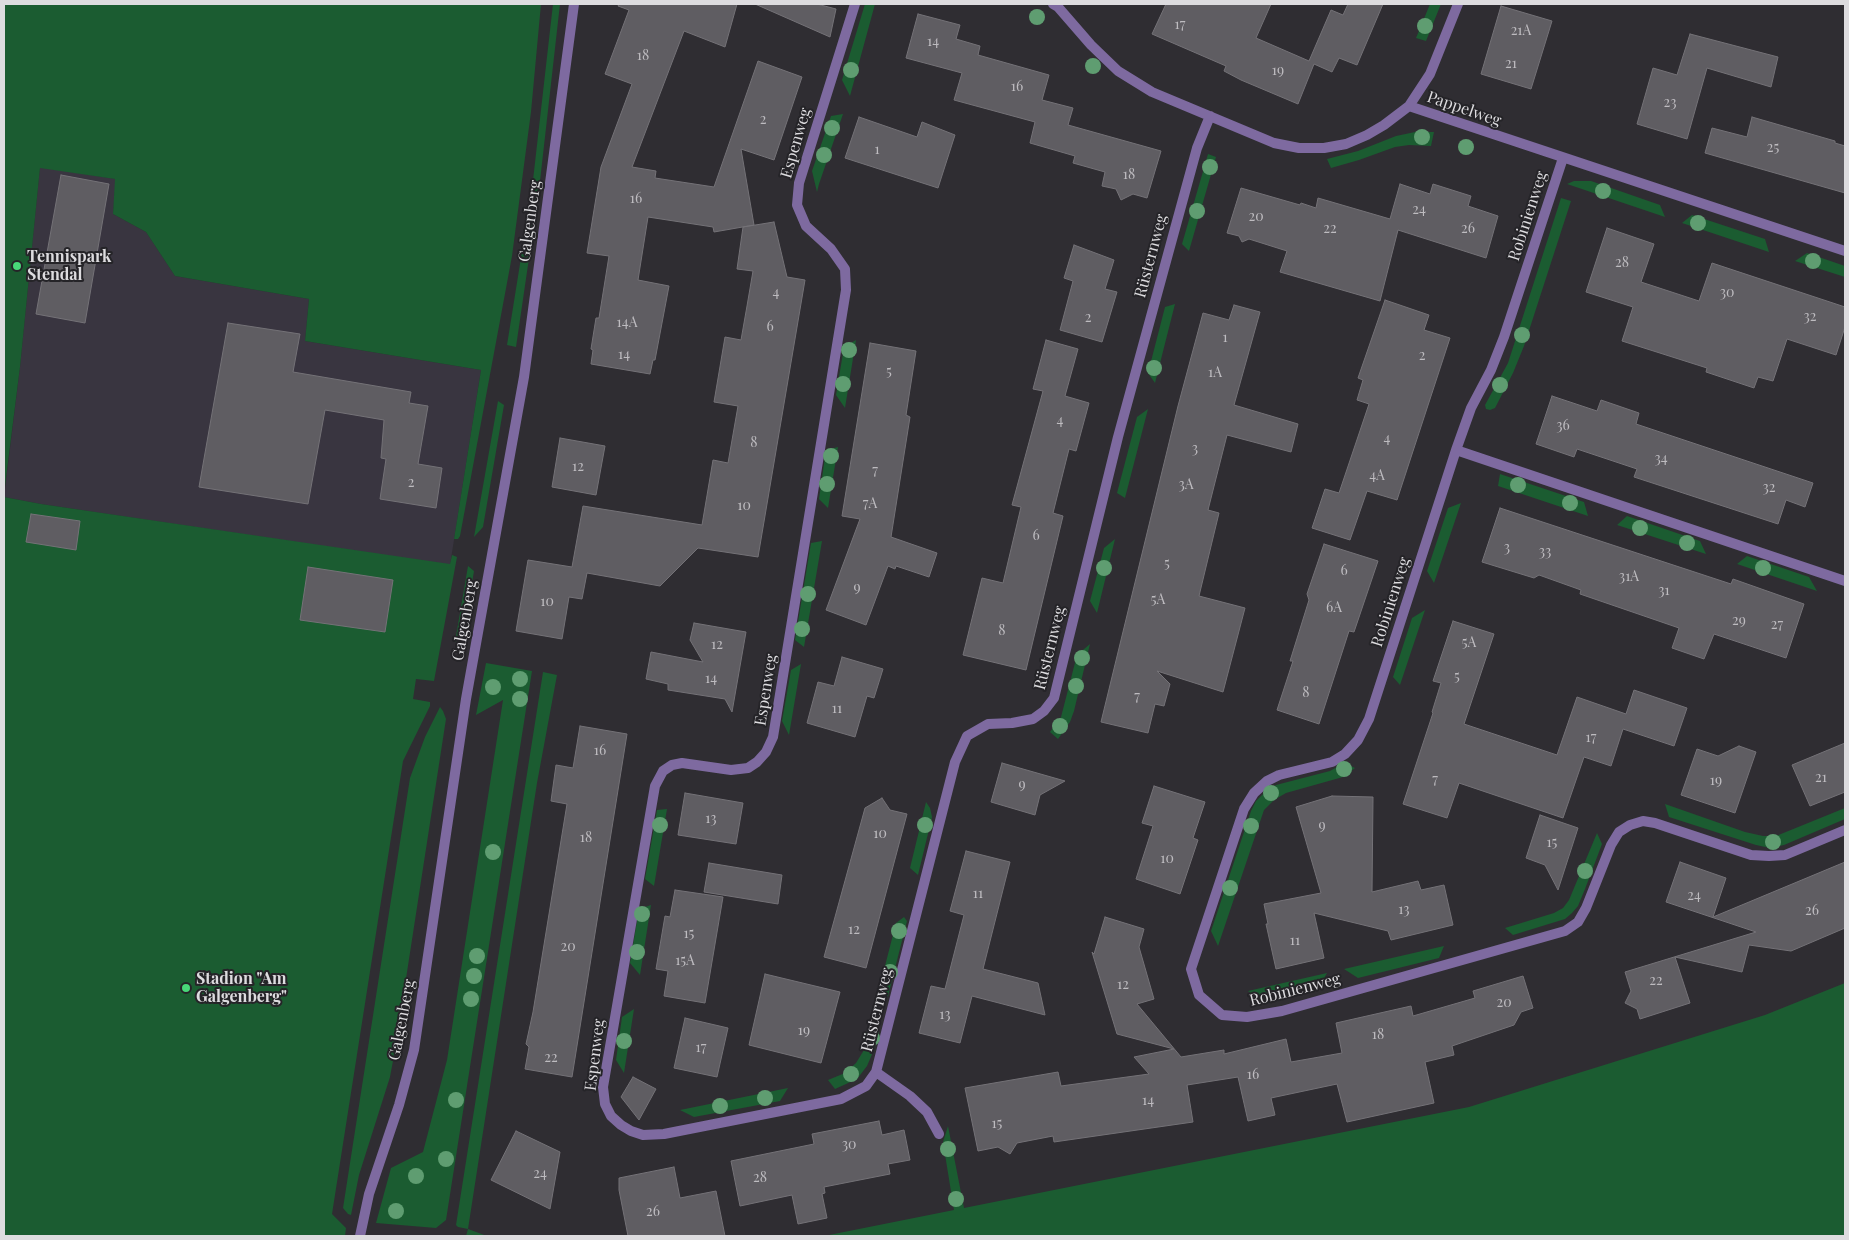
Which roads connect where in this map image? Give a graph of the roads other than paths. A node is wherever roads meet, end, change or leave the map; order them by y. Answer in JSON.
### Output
{"nodes":[{"id":1,"x":574,"y":4,"type":"edge"},
{"id":2,"x":855,"y":4,"type":"edge"},
{"id":3,"x":1458,"y":4,"type":"edge"},
{"id":4,"x":1057,"y":5,"type":"edge"},
{"id":5,"x":1408,"y":106,"type":"junction"},
{"id":6,"x":1210,"y":116,"type":"junction"},
{"id":7,"x":1563,"y":158,"type":"junction"},
{"id":8,"x":1845,"y":251,"type":"edge"},
{"id":9,"x":1456,"y":450,"type":"junction"},
{"id":10,"x":1845,"y":581,"type":"edge"},
{"id":11,"x":1845,"y":830,"type":"edge"},
{"id":12,"x":876,"y":1072,"type":"junction"},
{"id":13,"x":939,"y":1134,"type":"dead end"},
{"id":14,"x":360,"y":1236,"type":"edge"}],
"edges":[{"from":1,"to":14,"type":"street","name":"Galgenberg"},
{"from":2,"to":12,"type":"street","name":"Espenweg"},
{"from":3,"to":5,"type":"street"},
{"from":4,"to":6,"type":"street","name":"Pappelweg"},
{"from":5,"to":6,"type":"street","name":"Pappelweg"},
{"from":5,"to":7,"type":"street","name":"Pappelweg"},
{"from":6,"to":12,"type":"street","name":"Rüsternweg"},
{"from":7,"to":8,"type":"street","name":"Pappelweg"},
{"from":7,"to":9,"type":"street","name":"Robinienweg"},
{"from":9,"to":10,"type":"street"},
{"from":9,"to":11,"type":"street","name":"Robinienweg"},
{"from":12,"to":13,"type":"street","name":"Rüsternweg"}]}
